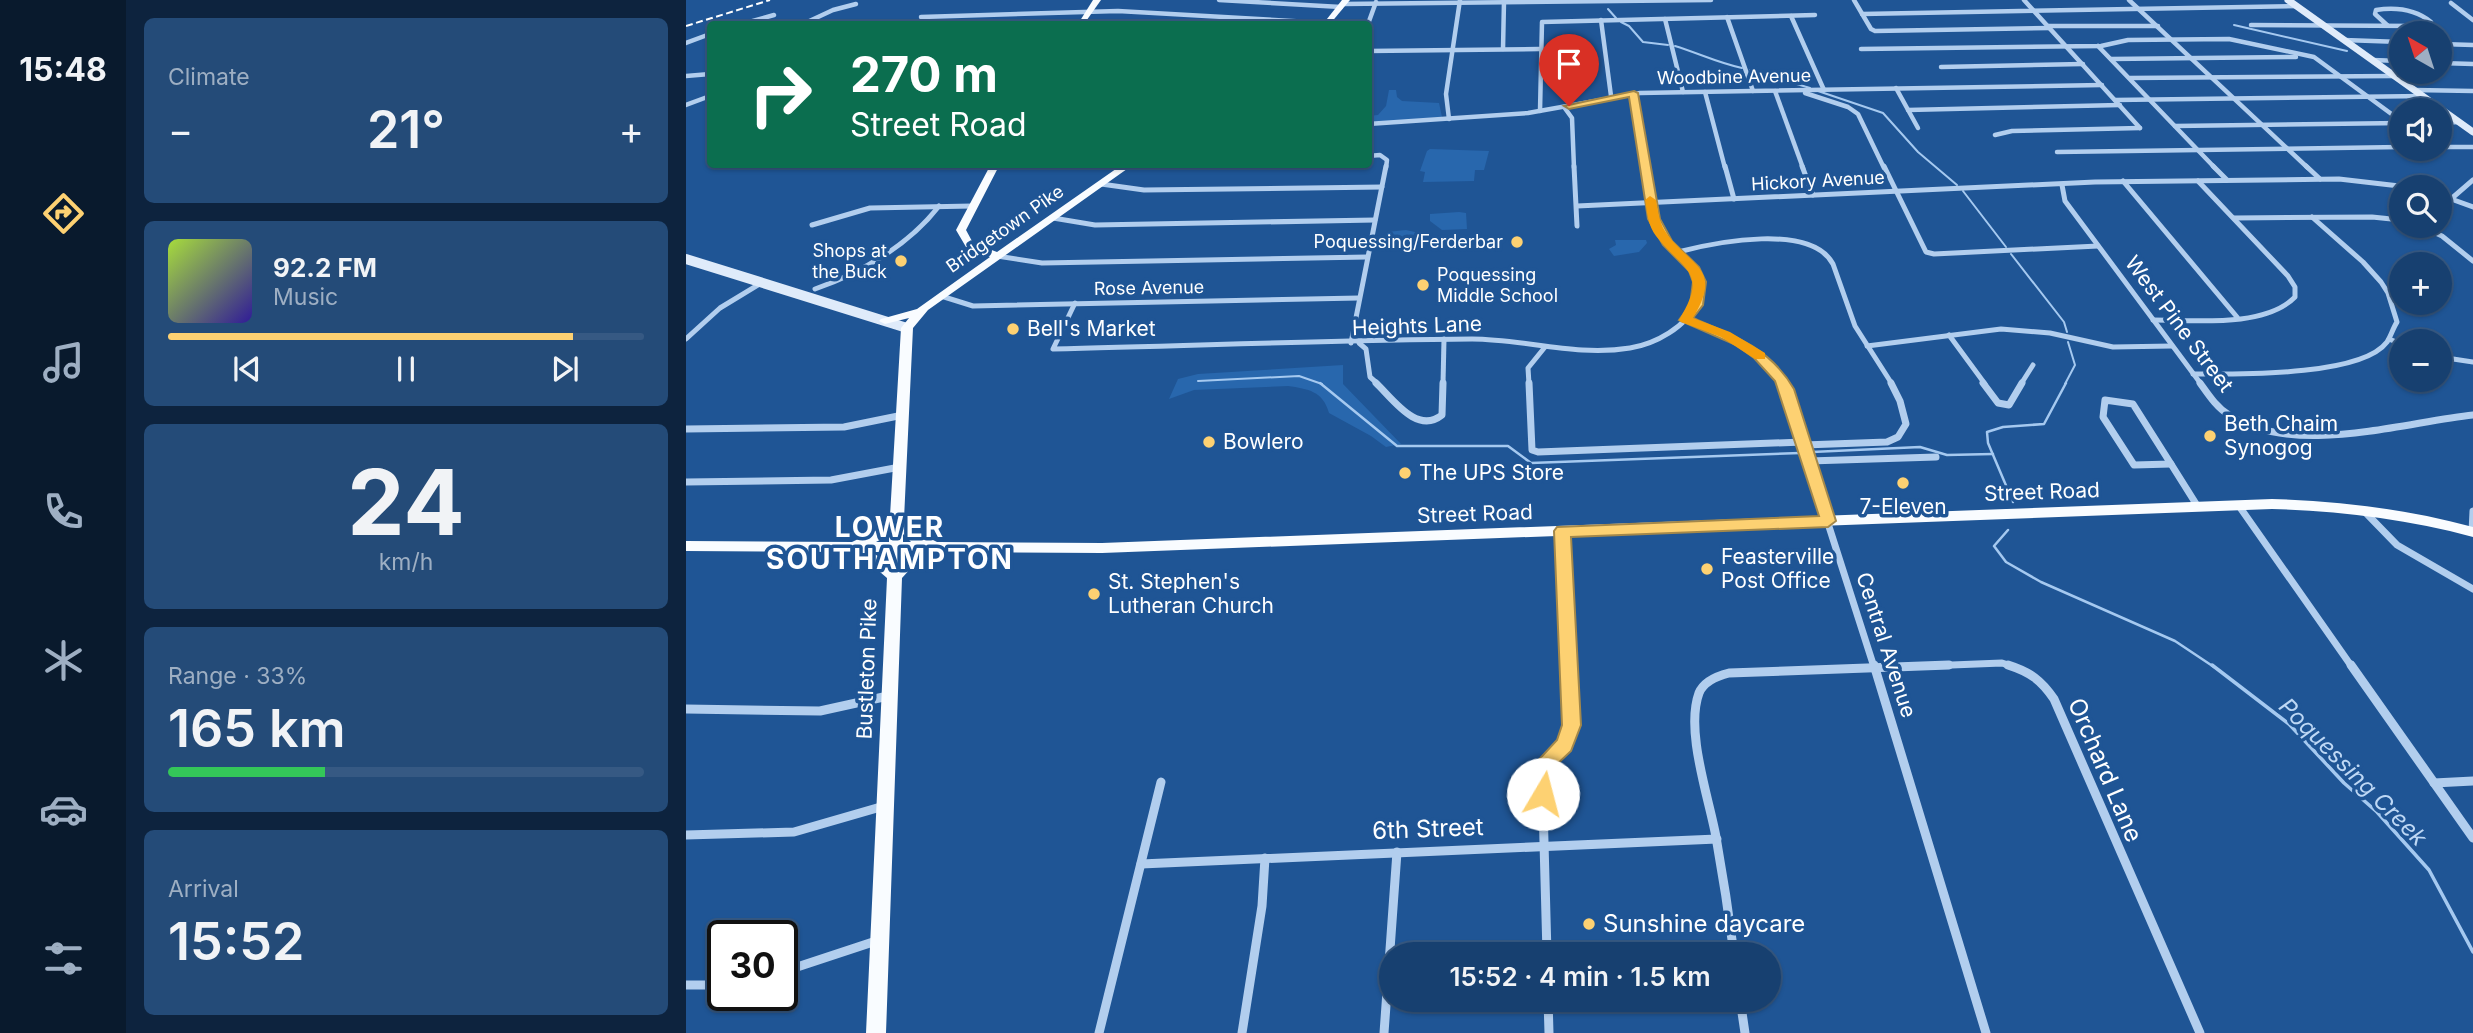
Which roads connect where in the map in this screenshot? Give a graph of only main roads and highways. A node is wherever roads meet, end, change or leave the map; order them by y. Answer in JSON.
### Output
{"nodes":[{"id":1,"x":1097,"y":0,"type":"edge"},
{"id":2,"x":1343,"y":4,"type":"edge"},
{"id":3,"x":1083,"y":21,"type":"edge"},
{"id":4,"x":1329,"y":21,"type":"edge"},
{"id":5,"x":994,"y":168,"type":"edge"},
{"id":6,"x":1123,"y":168,"type":"edge"},
{"id":7,"x":997,"y":256,"type":"junction"},
{"id":8,"x":920,"y":311,"type":"junction"},
{"id":9,"x":885,"y":321,"type":"road end"},
{"id":10,"x":907,"y":328,"type":"joint"},
{"id":11,"x":896,"y":519,"type":"junction"},
{"id":12,"x":2472,"y":532,"type":"edge"},
{"id":13,"x":686,"y":546,"type":"edge"},
{"id":14,"x":847,"y":547,"type":"junction"},
{"id":15,"x":895,"y":547,"type":"junction"},
{"id":16,"x":947,"y":547,"type":"junction"},
{"id":17,"x":894,"y":576,"type":"junction"},
{"id":18,"x":876,"y":1033,"type":"edge"}],
"edges":[{"from":1,"to":3,"type":"main road"},
{"from":2,"to":4,"type":"main road"},
{"from":5,"to":7,"type":"main road"},
{"from":6,"to":7,"type":"main road","name":"Bridgetown Pike"},
{"from":7,"to":8,"type":"main road","name":"Bridgetown Pike"},
{"from":8,"to":9,"type":"main road"},
{"from":8,"to":10,"type":"main road","name":"Bridgetown Pike"},
{"from":10,"to":11,"type":"main road","name":"Bustleton Pike"},
{"from":11,"to":14,"type":"main road"},
{"from":11,"to":15,"type":"main road","name":"Bustleton Pike"},
{"from":11,"to":16,"type":"main road"},
{"from":12,"to":16,"type":"main road","name":"Street Road"},
{"from":13,"to":14,"type":"main road","name":"Street Road"},
{"from":14,"to":15,"type":"main road","name":"Street Road"},
{"from":14,"to":17,"type":"main road"},
{"from":15,"to":16,"type":"main road","name":"Street Road"},
{"from":15,"to":17,"type":"main road","name":"Bustleton Pike"},
{"from":16,"to":17,"type":"main road"},
{"from":17,"to":18,"type":"main road","name":"Bustleton Pike"}]}
